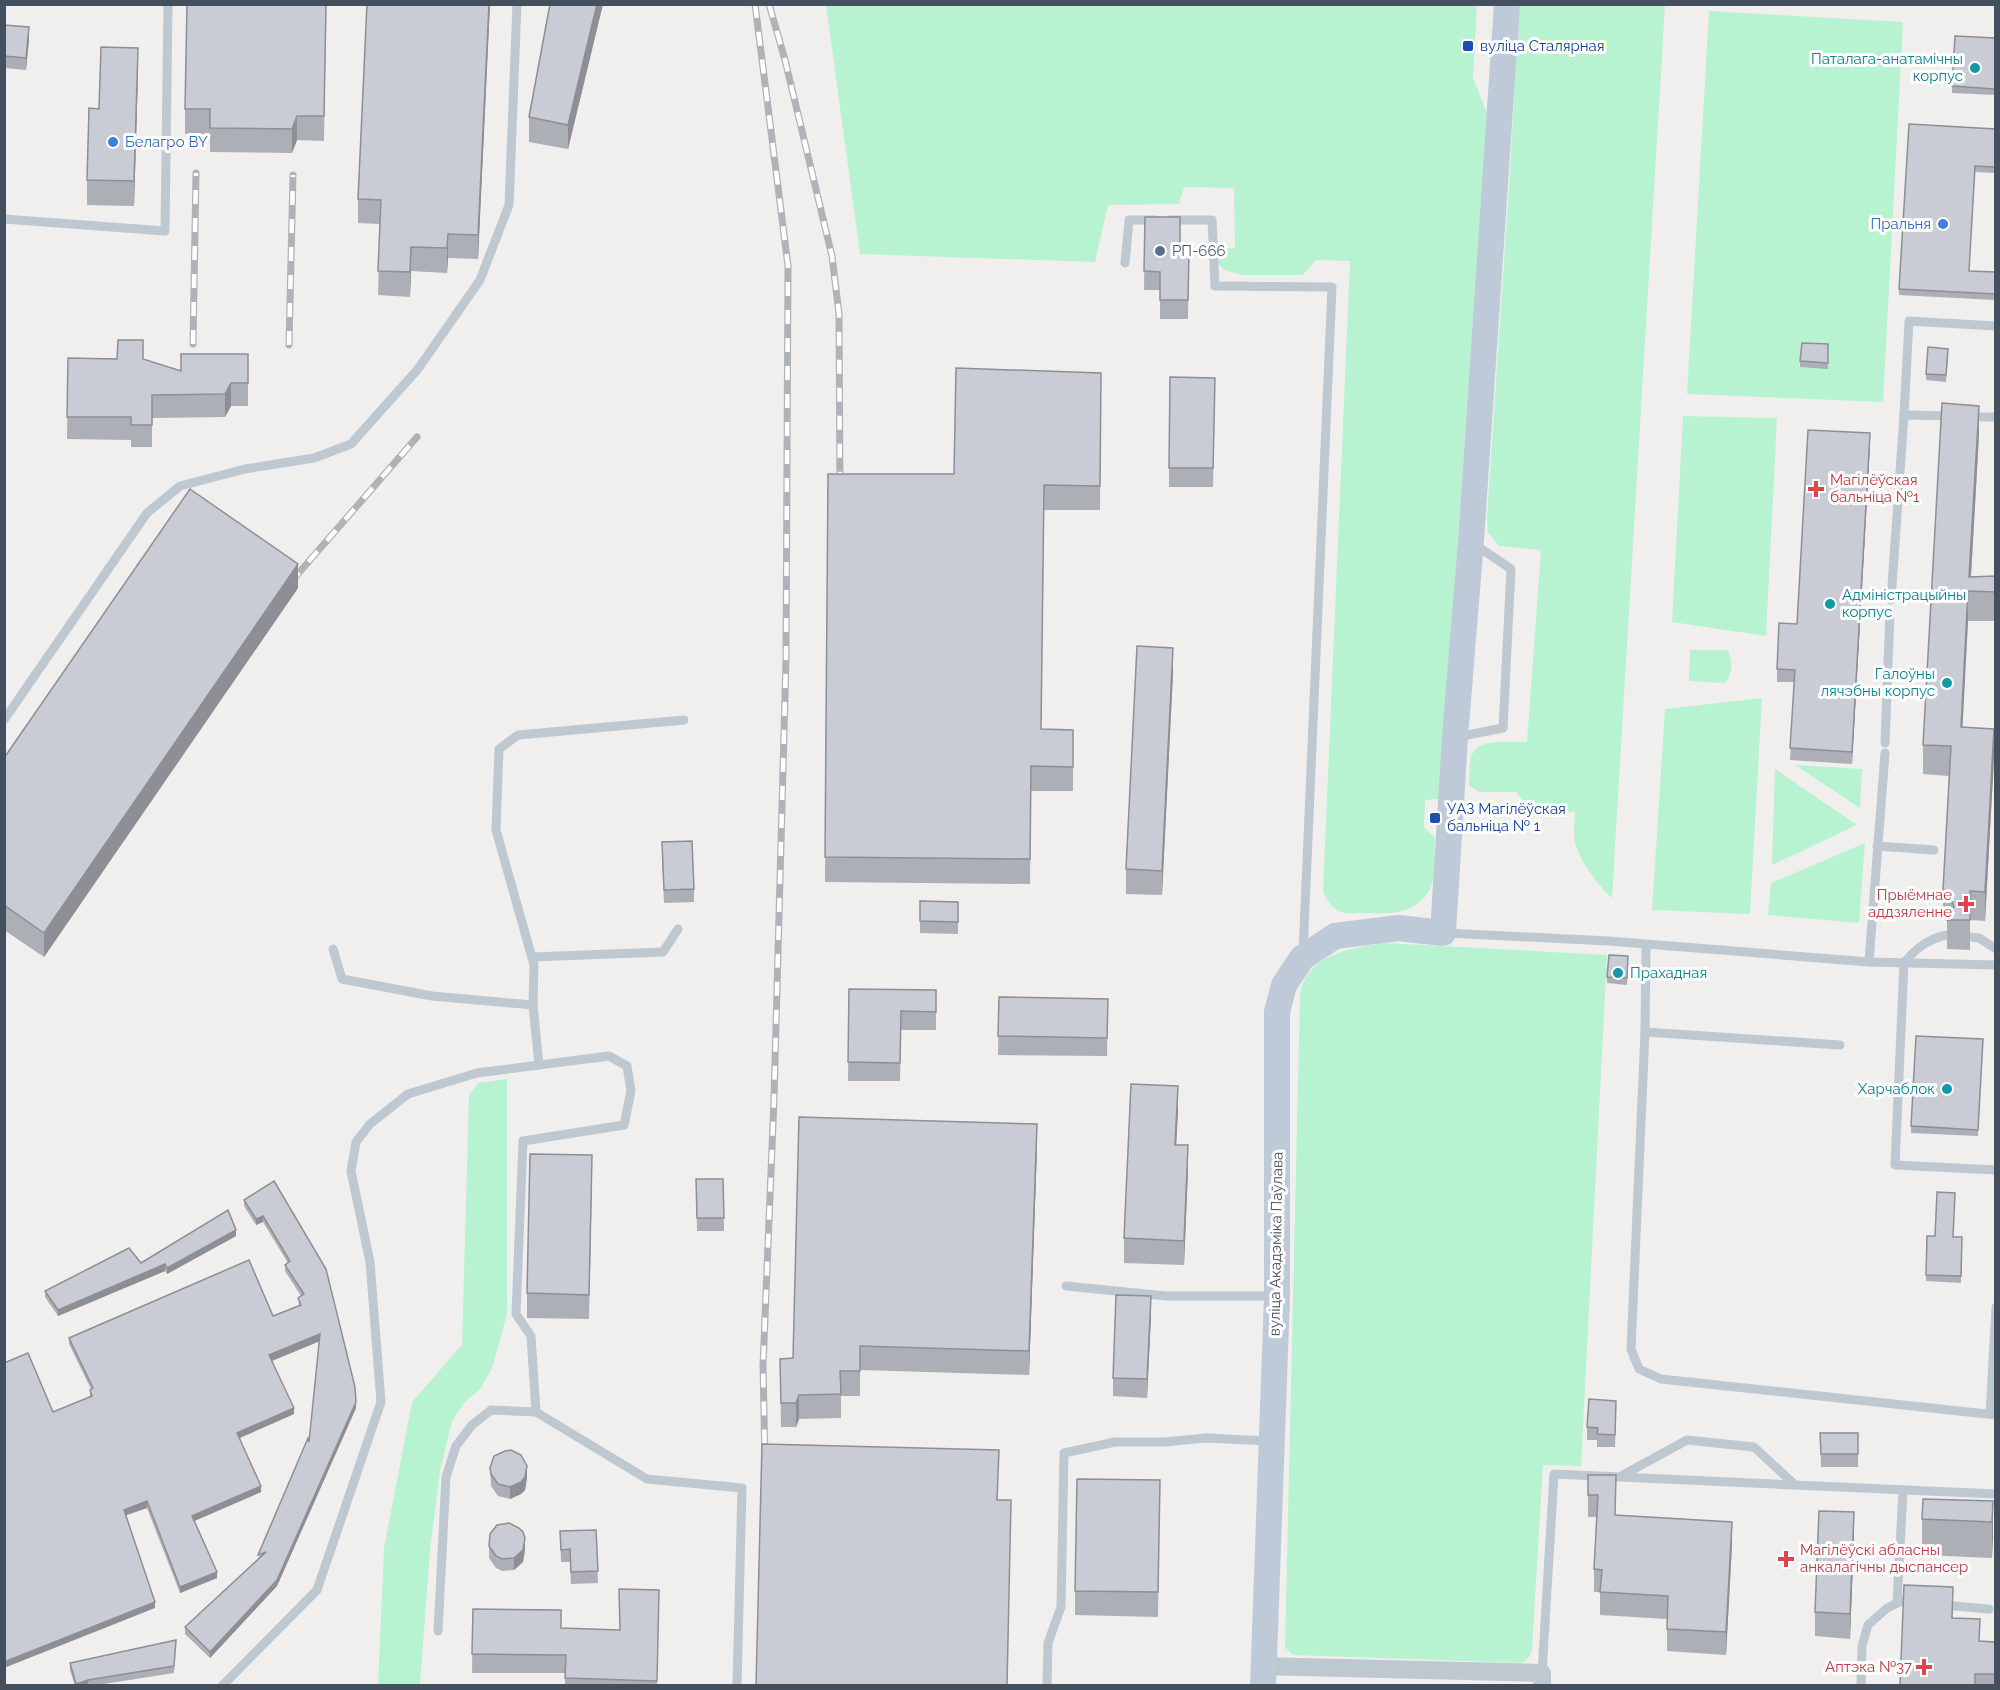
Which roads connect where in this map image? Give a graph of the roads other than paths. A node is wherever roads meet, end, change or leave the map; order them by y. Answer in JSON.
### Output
{"nodes":[{"id":1,"x":168,"y":4,"type":"edge"},
{"id":2,"x":517,"y":4,"type":"edge"},
{"id":3,"x":1507,"y":4,"type":"edge"},
{"id":4,"x":4,"y":219,"type":"edge"},
{"id":5,"x":1125,"y":263,"type":"dead end"},
{"id":6,"x":1995,"y":326,"type":"edge"},
{"id":7,"x":1904,"y":415,"type":"junction"},
{"id":8,"x":1995,"y":417,"type":"edge"},
{"id":9,"x":1471,"y":541,"type":"junction"},
{"id":10,"x":1891,"y":600,"type":"dead end"},
{"id":11,"x":1890,"y":612,"type":"dead end"},
{"id":12,"x":4,"y":720,"type":"edge"},
{"id":13,"x":684,"y":720,"type":"dead end"},
{"id":14,"x":1455,"y":738,"type":"junction"},
{"id":15,"x":1877,"y":846,"type":"junction"},
{"id":16,"x":1934,"y":850,"type":"dead end"},
{"id":17,"x":678,"y":929,"type":"dead end"},
{"id":18,"x":1443,"y":933,"type":"junction"},
{"id":19,"x":1947,"y":935,"type":"edge"},
{"id":20,"x":1970,"y":937,"type":"edge"},
{"id":21,"x":1646,"y":945,"type":"junction"},
{"id":22,"x":333,"y":949,"type":"dead end"},
{"id":23,"x":1995,"y":949,"type":"edge"},
{"id":24,"x":532,"y":957,"type":"junction"},
{"id":25,"x":1302,"y":958,"type":"junction"},
{"id":26,"x":1869,"y":962,"type":"junction"},
{"id":27,"x":1904,"y":963,"type":"junction"},
{"id":28,"x":1995,"y":965,"type":"edge"},
{"id":29,"x":533,"y":1005,"type":"junction"},
{"id":30,"x":1645,"y":1032,"type":"junction"},
{"id":31,"x":1840,"y":1045,"type":"dead end"},
{"id":32,"x":539,"y":1065,"type":"junction"},
{"id":33,"x":1995,"y":1170,"type":"edge"},
{"id":34,"x":1066,"y":1286,"type":"dead end"},
{"id":35,"x":1277,"y":1296,"type":"junction"},
{"id":36,"x":1995,"y":1307,"type":"edge"},
{"id":37,"x":536,"y":1412,"type":"junction"},
{"id":38,"x":1993,"y":1414,"type":"edge"},
{"id":39,"x":1271,"y":1441,"type":"junction"},
{"id":40,"x":1620,"y":1476,"type":"junction"},
{"id":41,"x":1794,"y":1484,"type":"junction"},
{"id":42,"x":1903,"y":1490,"type":"junction"},
{"id":43,"x":1995,"y":1494,"type":"edge"},
{"id":44,"x":1898,"y":1603,"type":"junction"},
{"id":45,"x":1989,"y":1609,"type":"dead end"},
{"id":46,"x":438,"y":1631,"type":"dead end"},
{"id":47,"x":1263,"y":1676,"type":"edge"},
{"id":48,"x":1542,"y":1679,"type":"edge"},
{"id":49,"x":222,"y":1686,"type":"edge"},
{"id":50,"x":736,"y":1686,"type":"edge"},
{"id":51,"x":1047,"y":1686,"type":"edge"},
{"id":52,"x":1861,"y":1686,"type":"edge"}],
"edges":[{"from":1,"to":4,"type":"lane"},
{"from":2,"to":12,"type":"lane"},
{"from":3,"to":9,"type":"main road"},
{"from":5,"to":25,"type":"lane"},
{"from":6,"to":7,"type":"lane"},
{"from":7,"to":8,"type":"lane"},
{"from":7,"to":10,"type":"lane"},
{"from":9,"to":14,"type":"main road"},
{"from":9,"to":14,"type":"lane"},
{"from":11,"to":15,"type":"lane"},
{"from":13,"to":24,"type":"lane"},
{"from":14,"to":18,"type":"main road"},
{"from":15,"to":16,"type":"lane"},
{"from":15,"to":26,"type":"lane"},
{"from":17,"to":24,"type":"lane"},
{"from":18,"to":21,"type":"lane"},
{"from":18,"to":25,"type":"main road","name":"вуліца Акадэміка Паўлава"},
{"from":19,"to":27,"type":"lane"},
{"from":20,"to":23,"type":"lane"},
{"from":21,"to":26,"type":"lane"},
{"from":21,"to":30,"type":"lane"},
{"from":22,"to":29,"type":"lane"},
{"from":24,"to":29,"type":"lane"},
{"from":25,"to":35,"type":"main road","name":"вуліца Акадэміка Паўлава"},
{"from":26,"to":27,"type":"lane"},
{"from":27,"to":28,"type":"lane"},
{"from":27,"to":33,"type":"lane"},
{"from":29,"to":32,"type":"lane"},
{"from":30,"to":31,"type":"lane"},
{"from":30,"to":38,"type":"lane"},
{"from":32,"to":37,"type":"lane"},
{"from":32,"to":49,"type":"lane"},
{"from":34,"to":35,"type":"lane"},
{"from":35,"to":39,"type":"main road","name":"вуліца Акадэміка Паўлава"},
{"from":36,"to":38,"type":"lane"},
{"from":37,"to":46,"type":"lane"},
{"from":37,"to":50,"type":"lane"},
{"from":39,"to":47,"type":"main road","name":"вуліца Акадэміка Паўлава"},
{"from":39,"to":51,"type":"lane"},
{"from":40,"to":41,"type":"lane"},
{"from":40,"to":41,"type":"lane"},
{"from":40,"to":48,"type":"lane"},
{"from":41,"to":42,"type":"lane"},
{"from":42,"to":43,"type":"lane"},
{"from":42,"to":44,"type":"lane"},
{"from":44,"to":45,"type":"lane"},
{"from":44,"to":52,"type":"lane"},
{"from":47,"to":48,"type":"street"}]}
